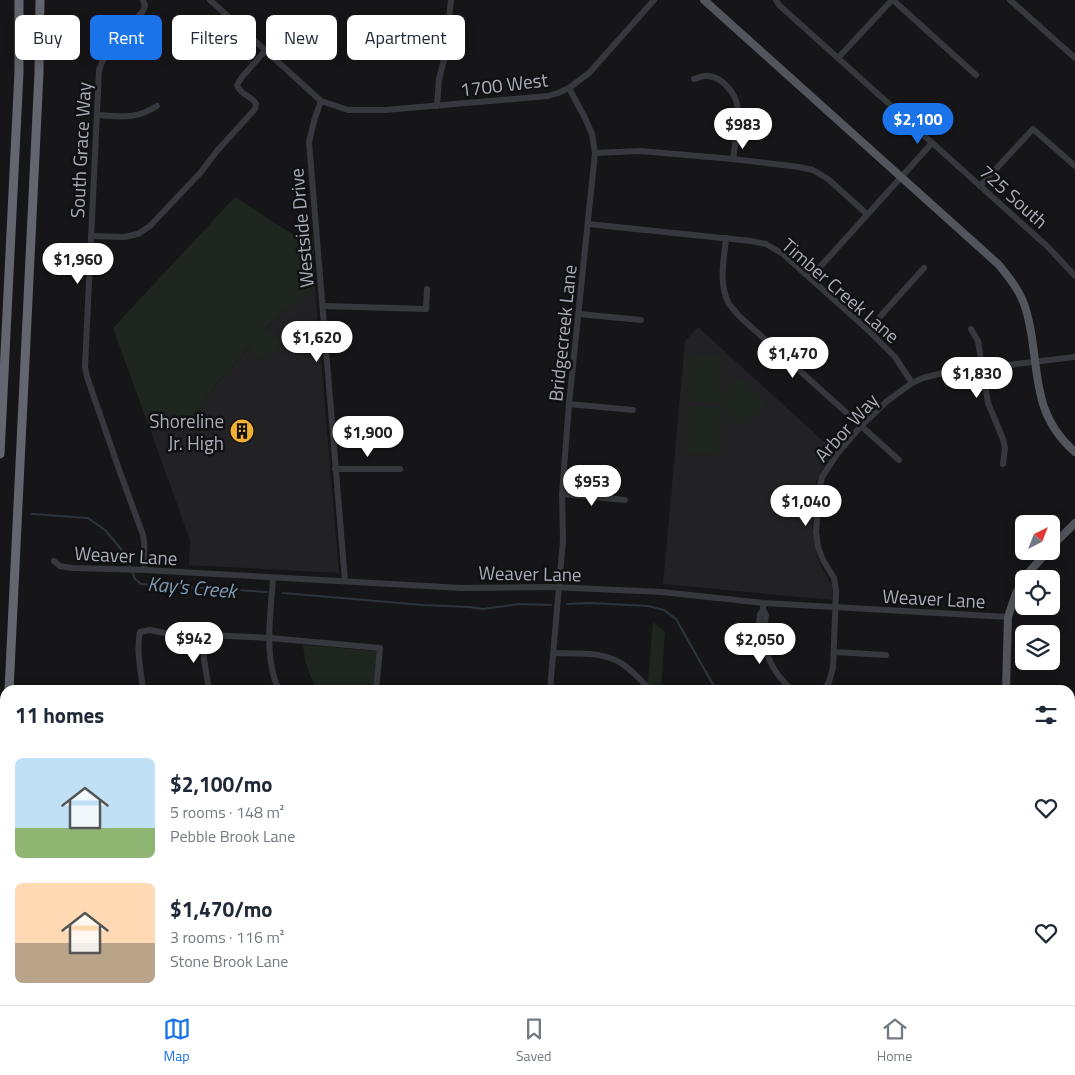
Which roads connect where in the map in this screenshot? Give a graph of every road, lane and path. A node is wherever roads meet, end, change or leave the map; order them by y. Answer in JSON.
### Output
{"nodes":[{"id":1,"x":19,"y":0,"type":"edge"},
{"id":2,"x":40,"y":0,"type":"edge"},
{"id":3,"x":451,"y":0,"type":"edge"},
{"id":4,"x":654,"y":0,"type":"edge"},
{"id":5,"x":704,"y":0,"type":"edge"},
{"id":6,"x":776,"y":0,"type":"edge"},
{"id":7,"x":892,"y":0,"type":"edge"},
{"id":8,"x":1012,"y":0,"type":"edge"},
{"id":9,"x":215,"y":2,"type":"edge"},
{"id":10,"x":144,"y":3,"type":"edge"},
{"id":11,"x":449,"y":15,"type":"edge"},
{"id":12,"x":265,"y":51,"type":"junction"},
{"id":13,"x":838,"y":58,"type":"junction"},
{"id":14,"x":1075,"y":58,"type":"edge"},
{"id":15,"x":444,"y":60,"type":"edge"},
{"id":16,"x":976,"y":75,"type":"dead end"},
{"id":17,"x":694,"y":78,"type":"dead end"},
{"id":18,"x":568,"y":88,"type":"junction"},
{"id":19,"x":321,"y":101,"type":"junction"},
{"id":20,"x":157,"y":106,"type":"dead end"},
{"id":21,"x":437,"y":106,"type":"junction"},
{"id":22,"x":97,"y":115,"type":"junction"},
{"id":23,"x":932,"y":143,"type":"junction"},
{"id":24,"x":595,"y":152,"type":"junction"},
{"id":25,"x":733,"y":159,"type":"junction"},
{"id":26,"x":1075,"y":166,"type":"edge"},
{"id":27,"x":900,"y":177,"type":"junction"},
{"id":28,"x":980,"y":186,"type":"junction"},
{"id":29,"x":867,"y":214,"type":"junction"},
{"id":30,"x":588,"y":224,"type":"junction"},
{"id":31,"x":91,"y":236,"type":"junction"},
{"id":32,"x":726,"y":238,"type":"junction"},
{"id":33,"x":924,"y":268,"type":"dead end"},
{"id":34,"x":1075,"y":276,"type":"edge"},
{"id":35,"x":810,"y":278,"type":"junction"},
{"id":36,"x":428,"y":288,"type":"dead end"},
{"id":37,"x":323,"y":306,"type":"junction"},
{"id":38,"x":579,"y":314,"type":"junction"},
{"id":39,"x":641,"y":320,"type":"dead end"},
{"id":40,"x":971,"y":329,"type":"dead end"},
{"id":41,"x":868,"y":330,"type":"junction"},
{"id":42,"x":1075,"y":357,"type":"edge"},
{"id":43,"x":1035,"y":361,"type":"junction"},
{"id":44,"x":982,"y":368,"type":"junction"},
{"id":45,"x":912,"y":383,"type":"junction"},
{"id":46,"x":570,"y":404,"type":"junction"},
{"id":47,"x":632,"y":410,"type":"dead end"},
{"id":48,"x":861,"y":426,"type":"junction"},
{"id":49,"x":1075,"y":452,"type":"edge"},
{"id":50,"x":0,"y":454,"type":"edge"},
{"id":51,"x":899,"y":460,"type":"dead end"},
{"id":52,"x":1003,"y":464,"type":"dead end"},
{"id":53,"x":335,"y":469,"type":"junction"},
{"id":54,"x":400,"y":469,"type":"dead end"},
{"id":55,"x":562,"y":494,"type":"junction"},
{"id":56,"x":625,"y":500,"type":"dead end"},
{"id":57,"x":1075,"y":523,"type":"edge"},
{"id":58,"x":1060,"y":538,"type":"edge"},
{"id":59,"x":1040,"y":560,"type":"edge"},
{"id":60,"x":54,"y":561,"type":"dead end"},
{"id":61,"x":142,"y":570,"type":"junction"},
{"id":62,"x":1031,"y":570,"type":"edge"},
{"id":63,"x":273,"y":578,"type":"junction"},
{"id":64,"x":345,"y":581,"type":"junction"},
{"id":65,"x":559,"y":587,"type":"junction"},
{"id":66,"x":1015,"y":596,"type":"edge"},
{"id":67,"x":764,"y":603,"type":"junction"},
{"id":68,"x":835,"y":607,"type":"junction"},
{"id":69,"x":1008,"y":617,"type":"junction"},
{"id":70,"x":204,"y":635,"type":"junction"},
{"id":71,"x":270,"y":638,"type":"junction"},
{"id":72,"x":834,"y":652,"type":"junction"},
{"id":73,"x":554,"y":653,"type":"junction"},
{"id":74,"x":886,"y":655,"type":"dead end"},
{"id":75,"x":9,"y":685,"type":"edge"},
{"id":76,"x":142,"y":685,"type":"edge"},
{"id":77,"x":208,"y":685,"type":"edge"},
{"id":78,"x":277,"y":685,"type":"edge"},
{"id":79,"x":376,"y":685,"type":"edge"},
{"id":80,"x":551,"y":685,"type":"edge"},
{"id":81,"x":645,"y":685,"type":"edge"},
{"id":82,"x":786,"y":685,"type":"edge"},
{"id":83,"x":827,"y":685,"type":"edge"},
{"id":84,"x":1006,"y":685,"type":"edge"}],
"edges":[{"from":1,"to":50,"type":"highway"},
{"from":2,"to":75,"type":"highway"},
{"from":3,"to":11,"type":"street"},
{"from":4,"to":18,"type":"street","name":"1700 West"},
{"from":5,"to":27,"type":"main road"},
{"from":6,"to":13,"type":"street","name":"725 South"},
{"from":7,"to":13,"type":"street"},
{"from":7,"to":16,"type":"street"},
{"from":8,"to":14,"type":"street"},
{"from":9,"to":12,"type":"street"},
{"from":10,"to":22,"type":"street","name":"South Grace Way"},
{"from":12,"to":19,"type":"street"},
{"from":12,"to":31,"type":"street"},
{"from":13,"to":23,"type":"street","name":"725 South"},
{"from":15,"to":21,"type":"street"},
{"from":17,"to":25,"type":"street"},
{"from":18,"to":21,"type":"street","name":"1700 West"},
{"from":18,"to":24,"type":"street","name":"Bridgecreek Lane"},
{"from":19,"to":21,"type":"street","name":"1700 West"},
{"from":19,"to":37,"type":"street","name":"Westside Drive"},
{"from":20,"to":22,"type":"street"},
{"from":22,"to":31,"type":"street","name":"South Grace Way"},
{"from":23,"to":27,"type":"street"},
{"from":23,"to":28,"type":"street","name":"725 South"},
{"from":24,"to":25,"type":"street"},
{"from":24,"to":30,"type":"street","name":"Bridgecreek Lane"},
{"from":25,"to":29,"type":"street"},
{"from":26,"to":28,"type":"street"},
{"from":27,"to":29,"type":"street"},
{"from":27,"to":43,"type":"main road"},
{"from":28,"to":34,"type":"street","name":"725 South"},
{"from":29,"to":35,"type":"street"},
{"from":30,"to":32,"type":"street","name":"Timber Creek Lane"},
{"from":30,"to":38,"type":"street","name":"Bridgecreek Lane"},
{"from":31,"to":61,"type":"street","name":"South Grace Way"},
{"from":32,"to":35,"type":"street","name":"Timber Creek Lane"},
{"from":32,"to":48,"type":"street"},
{"from":33,"to":41,"type":"street"},
{"from":35,"to":41,"type":"street","name":"Timber Creek Lane"},
{"from":36,"to":37,"type":"street"},
{"from":37,"to":53,"type":"street","name":"Westside Drive"},
{"from":38,"to":39,"type":"street"},
{"from":38,"to":46,"type":"street","name":"Bridgecreek Lane"},
{"from":40,"to":44,"type":"street"},
{"from":41,"to":45,"type":"street","name":"Timber Creek Lane"},
{"from":42,"to":43,"type":"street","name":"Arbor Way"},
{"from":43,"to":44,"type":"street","name":"Arbor Way"},
{"from":43,"to":49,"type":"main road"},
{"from":44,"to":45,"type":"street","name":"Arbor Way"},
{"from":44,"to":52,"type":"street"},
{"from":45,"to":48,"type":"street","name":"Arbor Way"},
{"from":46,"to":47,"type":"street"},
{"from":46,"to":55,"type":"street","name":"Bridgecreek Lane"},
{"from":48,"to":51,"type":"street"},
{"from":48,"to":68,"type":"street","name":"Arbor Way"},
{"from":53,"to":54,"type":"street"},
{"from":53,"to":64,"type":"street","name":"Westside Drive"},
{"from":55,"to":56,"type":"street"},
{"from":55,"to":65,"type":"street","name":"Bridgecreek Lane"},
{"from":57,"to":58,"type":"main road"},
{"from":59,"to":62,"type":"main road"},
{"from":60,"to":61,"type":"street","name":"Weaver Lane"},
{"from":61,"to":63,"type":"street","name":"Weaver Lane"},
{"from":63,"to":64,"type":"street","name":"Weaver Lane"},
{"from":63,"to":71,"type":"street"},
{"from":64,"to":65,"type":"street","name":"Weaver Lane"},
{"from":65,"to":67,"type":"street","name":"Weaver Lane"},
{"from":65,"to":73,"type":"street","name":"Bridgecreek Lane"},
{"from":66,"to":69,"type":"main road"},
{"from":67,"to":68,"type":"street","name":"Weaver Lane"},
{"from":67,"to":82,"type":"street"},
{"from":68,"to":69,"type":"street","name":"Weaver Lane"},
{"from":68,"to":72,"type":"street","name":"Arbor Way"},
{"from":69,"to":84,"type":"main road"},
{"from":70,"to":71,"type":"street"},
{"from":70,"to":76,"type":"street"},
{"from":70,"to":77,"type":"street"},
{"from":71,"to":78,"type":"street"},
{"from":71,"to":79,"type":"street"},
{"from":72,"to":74,"type":"street"},
{"from":72,"to":83,"type":"street","name":"Arbor Way"},
{"from":73,"to":80,"type":"street","name":"Bridgecreek Lane"},
{"from":73,"to":81,"type":"street"}]}
